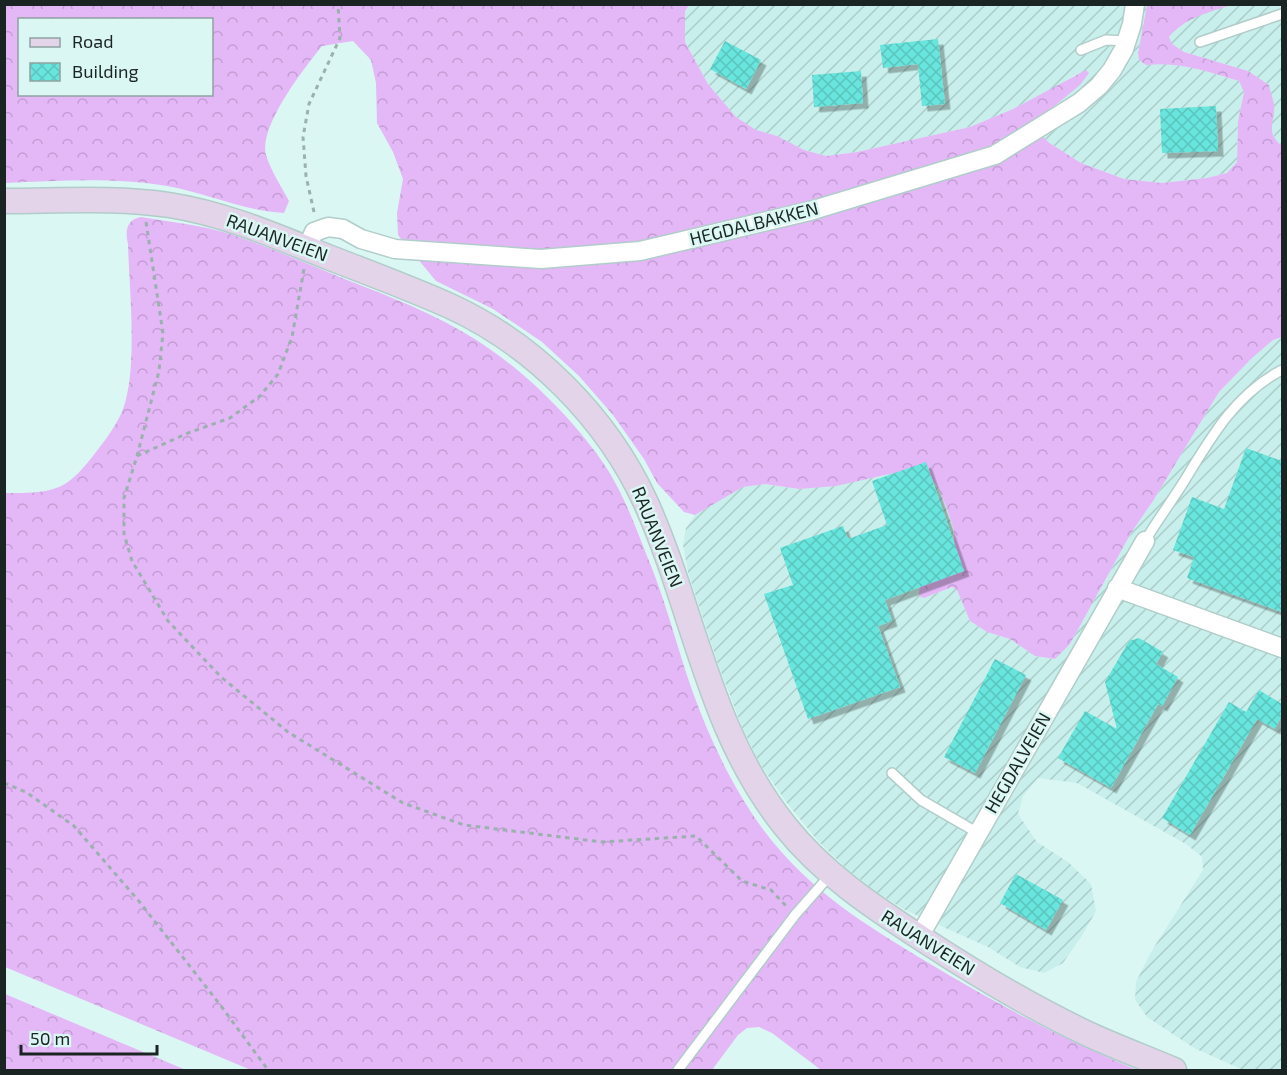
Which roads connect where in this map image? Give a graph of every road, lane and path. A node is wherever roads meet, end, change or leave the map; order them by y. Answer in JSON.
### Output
{"nodes":[{"id":1,"x":338,"y":4,"type":"edge"},
{"id":2,"x":1135,"y":4,"type":"edge"},
{"id":3,"x":1282,"y":14,"type":"edge"},
{"id":4,"x":1127,"y":41,"type":"junction"},
{"id":5,"x":1200,"y":42,"type":"dead end"},
{"id":6,"x":1081,"y":50,"type":"dead end"},
{"id":7,"x":4,"y":201,"type":"edge"},
{"id":8,"x":142,"y":203,"type":"junction"},
{"id":9,"x":310,"y":240,"type":"junction"},
{"id":10,"x":1282,"y":370,"type":"edge"},
{"id":11,"x":137,"y":456,"type":"junction"},
{"id":12,"x":1145,"y":541,"type":"joint"},
{"id":13,"x":1117,"y":588,"type":"junction"},
{"id":14,"x":1282,"y":648,"type":"edge"},
{"id":15,"x":892,"y":773,"type":"dead end"},
{"id":16,"x":4,"y":783,"type":"edge"},
{"id":17,"x":978,"y":833,"type":"junction"},
{"id":18,"x":831,"y":874,"type":"junction"},
{"id":19,"x":795,"y":915,"type":"junction"},
{"id":20,"x":919,"y":937,"type":"junction"},
{"id":21,"x":268,"y":1071,"type":"edge"},
{"id":22,"x":678,"y":1071,"type":"edge"},
{"id":23,"x":1174,"y":1071,"type":"edge"}],
"edges":[{"from":1,"to":9,"type":"path"},
{"from":2,"to":4,"type":"street","name":"HEGDALBAKKEN"},
{"from":3,"to":5,"type":"lane"},
{"from":4,"to":6,"type":"lane"},
{"from":4,"to":9,"type":"street","name":"HEGDALBAKKEN"},
{"from":7,"to":8,"type":"main road","name":"RAUANVEIEN"},
{"from":8,"to":9,"type":"main road","name":"RAUANVEIEN"},
{"from":8,"to":11,"type":"path"},
{"from":9,"to":11,"type":"path"},
{"from":9,"to":18,"type":"main road","name":"RAUANVEIEN"},
{"from":10,"to":12,"type":"lane"},
{"from":11,"to":19,"type":"path"},
{"from":12,"to":13,"type":"street","name":"HEGDALVEIEN"},
{"from":13,"to":14,"type":"street"},
{"from":13,"to":17,"type":"street","name":"HEGDALVEIEN"},
{"from":15,"to":17,"type":"lane"},
{"from":16,"to":21,"type":"path"},
{"from":17,"to":20,"type":"street","name":"HEGDALVEIEN"},
{"from":18,"to":19,"type":"lane"},
{"from":18,"to":20,"type":"main road","name":"RAUANVEIEN"},
{"from":19,"to":22,"type":"lane"},
{"from":20,"to":23,"type":"main road","name":"RAUANVEIEN"}]}
